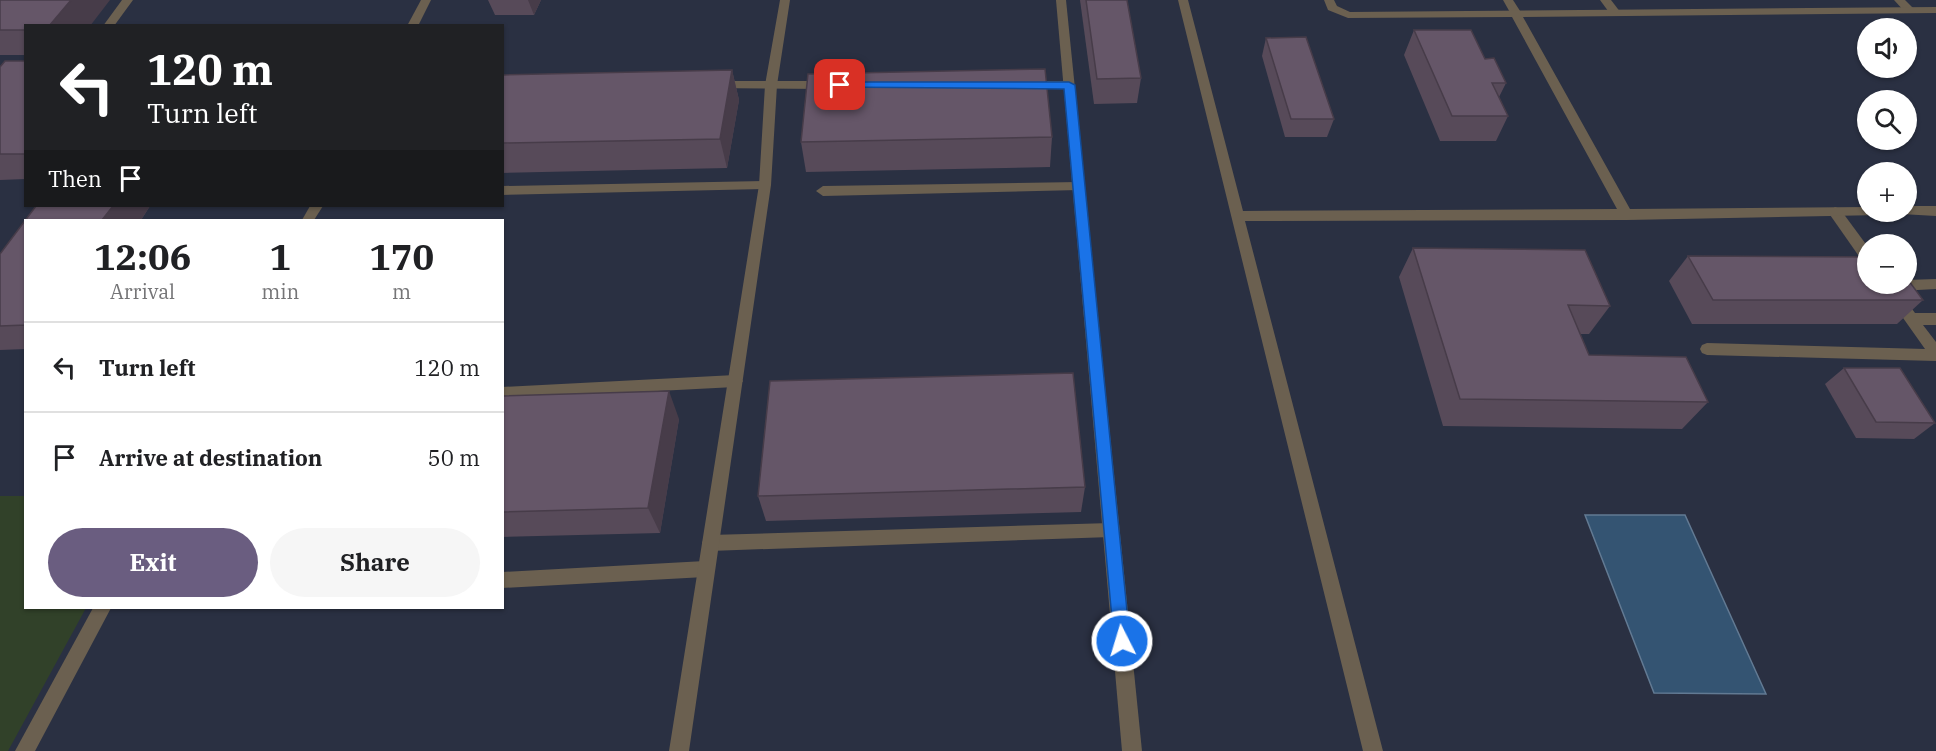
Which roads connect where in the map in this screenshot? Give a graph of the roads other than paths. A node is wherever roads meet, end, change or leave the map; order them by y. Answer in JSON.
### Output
{"nodes":[{"id":1,"x":128,"y":0,"type":"edge"},
{"id":2,"x":426,"y":0,"type":"edge"},
{"id":3,"x":785,"y":0,"type":"edge"},
{"id":4,"x":1061,"y":0,"type":"edge"},
{"id":5,"x":1183,"y":0,"type":"edge"},
{"id":6,"x":1329,"y":0,"type":"edge"},
{"id":7,"x":1508,"y":0,"type":"edge"},
{"id":8,"x":1605,"y":0,"type":"edge"},
{"id":9,"x":1899,"y":0,"type":"edge"},
{"id":10,"x":1909,"y":10,"type":"junction"},
{"id":11,"x":1936,"y":10,"type":"edge"},
{"id":12,"x":1516,"y":14,"type":"junction"},
{"id":13,"x":1615,"y":14,"type":"junction"},
{"id":14,"x":110,"y":24,"type":"edge"},
{"id":15,"x":413,"y":24,"type":"edge"},
{"id":16,"x":701,"y":85,"type":"edge"},
{"id":17,"x":771,"y":85,"type":"junction"},
{"id":18,"x":843,"y":85,"type":"edge"},
{"id":19,"x":1010,"y":85,"type":"edge"},
{"id":20,"x":1069,"y":85,"type":"junction"},
{"id":21,"x":765,"y":185,"type":"junction"},
{"id":22,"x":1079,"y":186,"type":"junction"},
{"id":23,"x":504,"y":191,"type":"edge"},
{"id":24,"x":823,"y":191,"type":"dead end"},
{"id":25,"x":1917,"y":211,"type":"edge"},
{"id":26,"x":1936,"y":211,"type":"edge"},
{"id":27,"x":1835,"y":212,"type":"junction"},
{"id":28,"x":1857,"y":212,"type":"edge"},
{"id":29,"x":1628,"y":214,"type":"junction"},
{"id":30,"x":1238,"y":216,"type":"junction"},
{"id":31,"x":1857,"y":243,"type":"edge"},
{"id":32,"x":1917,"y":284,"type":"edge"},
{"id":33,"x":1936,"y":284,"type":"edge"},
{"id":34,"x":1893,"y":294,"type":"edge"},
{"id":35,"x":1911,"y":319,"type":"junction"},
{"id":36,"x":1936,"y":319,"type":"edge"},
{"id":37,"x":1707,"y":349,"type":"dead end"},
{"id":38,"x":1936,"y":354,"type":"edge"},
{"id":39,"x":735,"y":381,"type":"junction"},
{"id":40,"x":504,"y":393,"type":"edge"},
{"id":41,"x":1111,"y":531,"type":"junction"},
{"id":42,"x":710,"y":543,"type":"junction"},
{"id":43,"x":705,"y":569,"type":"junction"},
{"id":44,"x":504,"y":580,"type":"edge"},
{"id":45,"x":101,"y":609,"type":"edge"},
{"id":46,"x":25,"y":751,"type":"edge"},
{"id":47,"x":679,"y":751,"type":"edge"},
{"id":48,"x":1132,"y":751,"type":"edge"},
{"id":49,"x":1373,"y":751,"type":"edge"}],
"edges":[{"from":1,"to":14,"type":"street"},
{"from":2,"to":15,"type":"street"},
{"from":3,"to":17,"type":"street"},
{"from":4,"to":20,"type":"street"},
{"from":5,"to":30,"type":"street"},
{"from":6,"to":12,"type":"street"},
{"from":7,"to":12,"type":"street"},
{"from":8,"to":13,"type":"street"},
{"from":9,"to":10,"type":"street"},
{"from":10,"to":11,"type":"street"},
{"from":10,"to":13,"type":"street"},
{"from":12,"to":13,"type":"street"},
{"from":12,"to":29,"type":"street"},
{"from":16,"to":17,"type":"street"},
{"from":17,"to":18,"type":"street"},
{"from":17,"to":21,"type":"street"},
{"from":19,"to":20,"type":"street"},
{"from":20,"to":22,"type":"street"},
{"from":21,"to":23,"type":"street"},
{"from":21,"to":39,"type":"street"},
{"from":22,"to":24,"type":"street"},
{"from":22,"to":41,"type":"street"},
{"from":25,"to":26,"type":"street"},
{"from":27,"to":28,"type":"street"},
{"from":27,"to":29,"type":"street"},
{"from":27,"to":31,"type":"street"},
{"from":29,"to":30,"type":"street"},
{"from":30,"to":49,"type":"street"},
{"from":32,"to":33,"type":"street"},
{"from":34,"to":35,"type":"street"},
{"from":35,"to":36,"type":"street"},
{"from":35,"to":38,"type":"street"},
{"from":37,"to":38,"type":"street"},
{"from":39,"to":40,"type":"street"},
{"from":39,"to":42,"type":"street"},
{"from":41,"to":42,"type":"street"},
{"from":41,"to":48,"type":"street"},
{"from":42,"to":43,"type":"street"},
{"from":43,"to":44,"type":"street"},
{"from":43,"to":47,"type":"street"},
{"from":45,"to":46,"type":"street"}]}
